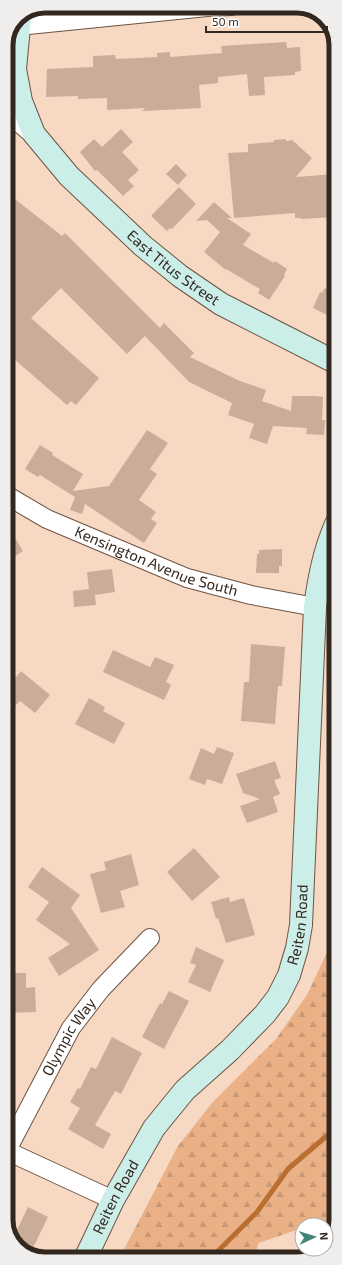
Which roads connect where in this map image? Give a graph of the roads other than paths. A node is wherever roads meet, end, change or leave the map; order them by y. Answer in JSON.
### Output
{"nodes":[{"id":1,"x":136,"y":13,"type":"edge"},
{"id":2,"x":22,"y":23,"type":"edge"},
{"id":3,"x":17,"y":30,"type":"edge"},
{"id":4,"x":13,"y":118,"type":"edge"},
{"id":5,"x":37,"y":138,"type":"junction"},
{"id":6,"x":329,"y":359,"type":"edge"},
{"id":7,"x":13,"y":499,"type":"edge"},
{"id":8,"x":329,"y":539,"type":"edge"},
{"id":9,"x":315,"y":607,"type":"junction"},
{"id":10,"x":150,"y":938,"type":"dead end"},
{"id":11,"x":13,"y":1139,"type":"edge"},
{"id":12,"x":13,"y":1154,"type":"edge"},
{"id":13,"x":113,"y":1200,"type":"junction"},
{"id":14,"x":88,"y":1252,"type":"edge"}],
"edges":[{"from":1,"to":2,"type":"street"},
{"from":3,"to":5,"type":"street","name":"East Titus Street"},
{"from":4,"to":5,"type":"street","name":"East Titus Street"},
{"from":5,"to":6,"type":"street","name":"East Titus Street"},
{"from":7,"to":9,"type":"street","name":"Kensington Avenue South"},
{"from":8,"to":9,"type":"street","name":"Reiten Road"},
{"from":9,"to":13,"type":"street","name":"Reiten Road"},
{"from":10,"to":11,"type":"street","name":"Olympic Way"},
{"from":12,"to":13,"type":"street"},
{"from":13,"to":14,"type":"street","name":"Reiten Road"}]}
